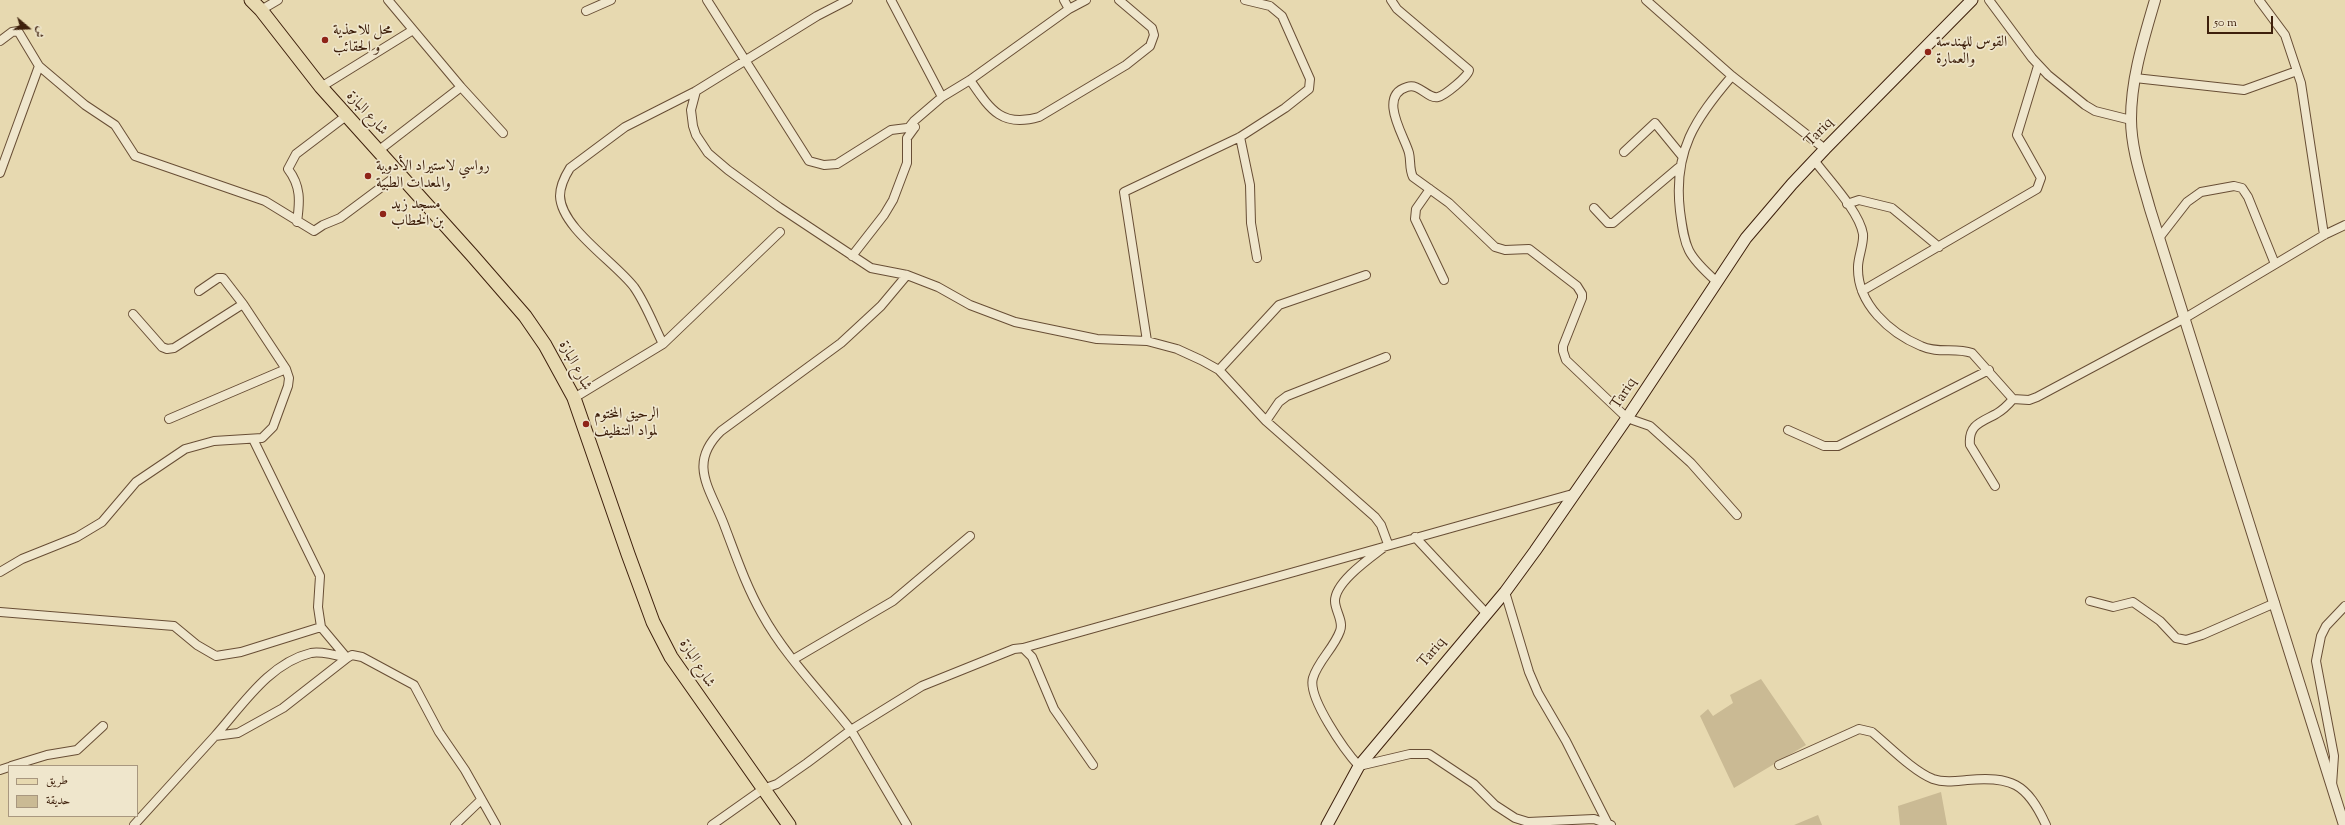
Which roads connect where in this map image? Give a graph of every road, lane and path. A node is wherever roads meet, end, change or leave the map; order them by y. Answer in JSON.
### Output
{"nodes":[{"id":1,"x":251,"y":0,"type":"edge"},
{"id":2,"x":278,"y":0,"type":"edge"},
{"id":3,"x":388,"y":0,"type":"edge"},
{"id":4,"x":611,"y":0,"type":"edge"},
{"id":5,"x":707,"y":0,"type":"edge"},
{"id":6,"x":848,"y":0,"type":"edge"},
{"id":7,"x":891,"y":0,"type":"edge"},
{"id":8,"x":1064,"y":0,"type":"edge"},
{"id":9,"x":1086,"y":0,"type":"edge"},
{"id":10,"x":1119,"y":0,"type":"edge"},
{"id":11,"x":1245,"y":0,"type":"edge"},
{"id":12,"x":1391,"y":0,"type":"edge"},
{"id":13,"x":1646,"y":0,"type":"edge"},
{"id":14,"x":1972,"y":0,"type":"edge"},
{"id":15,"x":1989,"y":0,"type":"edge"},
{"id":16,"x":2156,"y":0,"type":"edge"},
{"id":17,"x":2259,"y":0,"type":"edge"},
{"id":18,"x":1069,"y":9,"type":"junction"},
{"id":19,"x":261,"y":10,"type":"junction"},
{"id":20,"x":586,"y":11,"type":"dead end"},
{"id":21,"x":413,"y":30,"type":"junction"},
{"id":22,"x":0,"y":42,"type":"edge"},
{"id":23,"x":746,"y":60,"type":"junction"},
{"id":24,"x":39,"y":66,"type":"junction"},
{"id":25,"x":2038,"y":66,"type":"junction"},
{"id":26,"x":2297,"y":71,"type":"junction"},
{"id":27,"x":1732,"y":76,"type":"junction"},
{"id":28,"x":2134,"y":78,"type":"junction"},
{"id":29,"x":970,"y":80,"type":"junction"},
{"id":30,"x":321,"y":87,"type":"junction"},
{"id":31,"x":461,"y":87,"type":"junction"},
{"id":32,"x":696,"y":91,"type":"junction"},
{"id":33,"x":942,"y":97,"type":"junction"},
{"id":34,"x":346,"y":116,"type":"junction"},
{"id":35,"x":2131,"y":120,"type":"junction"},
{"id":36,"x":915,"y":127,"type":"junction"},
{"id":37,"x":503,"y":133,"type":"dead end"},
{"id":38,"x":1240,"y":137,"type":"junction"},
{"id":39,"x":1825,"y":148,"type":"junction"},
{"id":40,"x":378,"y":151,"type":"junction"},
{"id":41,"x":1624,"y":152,"type":"dead end"},
{"id":42,"x":1682,"y":156,"type":"junction"},
{"id":43,"x":1814,"y":160,"type":"junction"},
{"id":44,"x":1678,"y":168,"type":"junction"},
{"id":45,"x":0,"y":173,"type":"edge"},
{"id":46,"x":399,"y":174,"type":"junction"},
{"id":47,"x":1430,"y":189,"type":"junction"},
{"id":48,"x":1847,"y":204,"type":"junction"},
{"id":49,"x":1594,"y":208,"type":"dead end"},
{"id":50,"x":297,"y":222,"type":"junction"},
{"id":51,"x":2345,"y":225,"type":"edge"},
{"id":52,"x":780,"y":232,"type":"dead end"},
{"id":53,"x":2324,"y":235,"type":"junction"},
{"id":54,"x":2160,"y":238,"type":"junction"},
{"id":55,"x":1939,"y":247,"type":"junction"},
{"id":56,"x":852,"y":256,"type":"junction"},
{"id":57,"x":1257,"y":258,"type":"dead end"},
{"id":58,"x":2275,"y":264,"type":"junction"},
{"id":59,"x":907,"y":275,"type":"junction"},
{"id":60,"x":1366,"y":275,"type":"dead end"},
{"id":61,"x":1444,"y":280,"type":"dead end"},
{"id":62,"x":1716,"y":281,"type":"junction"},
{"id":63,"x":199,"y":291,"type":"dead end"},
{"id":64,"x":1862,"y":291,"type":"junction"},
{"id":65,"x":243,"y":304,"type":"junction"},
{"id":66,"x":133,"y":314,"type":"dead end"},
{"id":67,"x":2185,"y":318,"type":"junction"},
{"id":68,"x":1147,"y":341,"type":"junction"},
{"id":69,"x":663,"y":344,"type":"junction"},
{"id":70,"x":1386,"y":357,"type":"dead end"},
{"id":71,"x":286,"y":369,"type":"junction"},
{"id":72,"x":1220,"y":370,"type":"junction"},
{"id":73,"x":1989,"y":370,"type":"junction"},
{"id":74,"x":574,"y":398,"type":"junction"},
{"id":75,"x":2013,"y":399,"type":"junction"},
{"id":76,"x":1627,"y":418,"type":"junction"},
{"id":77,"x":169,"y":419,"type":"dead end"},
{"id":78,"x":1266,"y":421,"type":"junction"},
{"id":79,"x":1788,"y":430,"type":"dead end"},
{"id":80,"x":253,"y":439,"type":"junction"},
{"id":81,"x":1995,"y":486,"type":"dead end"},
{"id":82,"x":1576,"y":493,"type":"junction"},
{"id":83,"x":1737,"y":515,"type":"dead end"},
{"id":84,"x":970,"y":536,"type":"dead end"},
{"id":85,"x":1415,"y":537,"type":"junction"},
{"id":86,"x":1388,"y":544,"type":"junction"},
{"id":87,"x":0,"y":572,"type":"edge"},
{"id":88,"x":1505,"y":592,"type":"junction"},
{"id":89,"x":2090,"y":601,"type":"dead end"},
{"id":90,"x":2275,"y":603,"type":"junction"},
{"id":91,"x":2345,"y":606,"type":"edge"},
{"id":92,"x":0,"y":612,"type":"edge"},
{"id":93,"x":1486,"y":613,"type":"junction"},
{"id":94,"x":321,"y":628,"type":"junction"},
{"id":95,"x":1023,"y":648,"type":"junction"},
{"id":96,"x":347,"y":658,"type":"junction"},
{"id":97,"x":794,"y":659,"type":"junction"},
{"id":98,"x":103,"y":726,"type":"dead end"},
{"id":99,"x":850,"y":730,"type":"junction"},
{"id":100,"x":215,"y":736,"type":"junction"},
{"id":101,"x":13,"y":765,"type":"edge"},
{"id":102,"x":1092,"y":765,"type":"dead end"},
{"id":103,"x":1779,"y":765,"type":"dead end"},
{"id":104,"x":1359,"y":766,"type":"junction"},
{"id":105,"x":2332,"y":786,"type":"junction"},
{"id":106,"x":763,"y":789,"type":"junction"},
{"id":107,"x":481,"y":800,"type":"junction"},
{"id":108,"x":1609,"y":824,"type":"edge"},
{"id":109,"x":134,"y":825,"type":"edge"},
{"id":110,"x":455,"y":825,"type":"edge"},
{"id":111,"x":496,"y":825,"type":"edge"},
{"id":112,"x":712,"y":825,"type":"edge"},
{"id":113,"x":789,"y":825,"type":"edge"},
{"id":114,"x":907,"y":825,"type":"edge"},
{"id":115,"x":1327,"y":825,"type":"edge"},
{"id":116,"x":2046,"y":825,"type":"edge"},
{"id":117,"x":2344,"y":825,"type":"edge"}],
"edges":[{"from":1,"to":19,"type":"main road","name":"شارع البازة"},
{"from":2,"to":19,"type":"street"},
{"from":3,"to":21,"type":"street"},
{"from":4,"to":20,"type":"street"},
{"from":5,"to":23,"type":"street"},
{"from":6,"to":23,"type":"street"},
{"from":7,"to":33,"type":"street"},
{"from":8,"to":18,"type":"street"},
{"from":9,"to":18,"type":"street"},
{"from":10,"to":29,"type":"street"},
{"from":11,"to":38,"type":"street"},
{"from":12,"to":47,"type":"street"},
{"from":13,"to":27,"type":"street"},
{"from":14,"to":39,"type":"main road","name":"Tariq"},
{"from":15,"to":25,"type":"street"},
{"from":16,"to":28,"type":"street"},
{"from":17,"to":26,"type":"street"},
{"from":18,"to":29,"type":"street"},
{"from":19,"to":30,"type":"main road","name":"شارع البازة"},
{"from":21,"to":30,"type":"street"},
{"from":21,"to":31,"type":"street"},
{"from":22,"to":24,"type":"street"},
{"from":23,"to":32,"type":"street"},
{"from":23,"to":36,"type":"street"},
{"from":24,"to":45,"type":"street"},
{"from":24,"to":50,"type":"street"},
{"from":25,"to":35,"type":"street"},
{"from":25,"to":55,"type":"street"},
{"from":26,"to":28,"type":"street"},
{"from":26,"to":53,"type":"street"},
{"from":27,"to":39,"type":"street"},
{"from":27,"to":42,"type":"street"},
{"from":28,"to":35,"type":"street"},
{"from":29,"to":33,"type":"street"},
{"from":30,"to":34,"type":"main road","name":"شارع البازة"},
{"from":31,"to":37,"type":"street"},
{"from":31,"to":40,"type":"street"},
{"from":32,"to":56,"type":"street"},
{"from":32,"to":69,"type":"street"},
{"from":33,"to":36,"type":"street"},
{"from":34,"to":40,"type":"main road","name":"شارع البازة"},
{"from":34,"to":50,"type":"street"},
{"from":35,"to":54,"type":"street"},
{"from":36,"to":56,"type":"street"},
{"from":38,"to":57,"type":"street"},
{"from":38,"to":68,"type":"street"},
{"from":39,"to":43,"type":"main road","name":"Tariq"},
{"from":40,"to":46,"type":"main road","name":"شارع البازة"},
{"from":41,"to":42,"type":"street"},
{"from":42,"to":44,"type":"street"},
{"from":43,"to":48,"type":"street"},
{"from":43,"to":62,"type":"main road","name":"Tariq"},
{"from":44,"to":49,"type":"street"},
{"from":44,"to":62,"type":"street"},
{"from":46,"to":50,"type":"street"},
{"from":46,"to":74,"type":"main road","name":"شارع البازة"},
{"from":47,"to":61,"type":"street"},
{"from":47,"to":76,"type":"street"},
{"from":48,"to":55,"type":"street"},
{"from":48,"to":64,"type":"street"},
{"from":51,"to":53,"type":"street"},
{"from":52,"to":69,"type":"street"},
{"from":53,"to":58,"type":"street"},
{"from":54,"to":58,"type":"street"},
{"from":54,"to":67,"type":"street"},
{"from":55,"to":64,"type":"street"},
{"from":56,"to":59,"type":"street"},
{"from":58,"to":67,"type":"street"},
{"from":59,"to":68,"type":"street"},
{"from":59,"to":97,"type":"street"},
{"from":60,"to":72,"type":"street"},
{"from":62,"to":76,"type":"main road","name":"Tariq"},
{"from":63,"to":65,"type":"street"},
{"from":64,"to":73,"type":"street"},
{"from":65,"to":66,"type":"street"},
{"from":65,"to":71,"type":"street"},
{"from":67,"to":75,"type":"street"},
{"from":67,"to":90,"type":"street"},
{"from":68,"to":72,"type":"street"},
{"from":69,"to":74,"type":"street"},
{"from":70,"to":78,"type":"street"},
{"from":71,"to":77,"type":"street"},
{"from":71,"to":80,"type":"street"},
{"from":72,"to":78,"type":"street"},
{"from":73,"to":75,"type":"street"},
{"from":73,"to":79,"type":"street"},
{"from":74,"to":106,"type":"main road","name":"شارع البازة"},
{"from":75,"to":81,"type":"street"},
{"from":76,"to":82,"type":"main road","name":"Tariq"},
{"from":76,"to":83,"type":"street"},
{"from":78,"to":86,"type":"street"},
{"from":80,"to":87,"type":"street"},
{"from":80,"to":94,"type":"street"},
{"from":82,"to":85,"type":"street"},
{"from":82,"to":88,"type":"main road","name":"Tariq"},
{"from":84,"to":97,"type":"street"},
{"from":85,"to":86,"type":"street"},
{"from":85,"to":93,"type":"street"},
{"from":86,"to":95,"type":"street"},
{"from":86,"to":104,"type":"street"},
{"from":88,"to":93,"type":"main road","name":"Tariq"},
{"from":88,"to":108,"type":"street"},
{"from":89,"to":90,"type":"street"},
{"from":90,"to":105,"type":"street"},
{"from":91,"to":105,"type":"street"},
{"from":92,"to":94,"type":"street"},
{"from":93,"to":104,"type":"main road","name":"Tariq"},
{"from":94,"to":96,"type":"street"},
{"from":95,"to":99,"type":"street"},
{"from":95,"to":102,"type":"street"},
{"from":96,"to":100,"type":"street"},
{"from":96,"to":100,"type":"street"},
{"from":96,"to":107,"type":"street"},
{"from":97,"to":99,"type":"street"},
{"from":98,"to":101,"type":"street"},
{"from":99,"to":106,"type":"street"},
{"from":99,"to":114,"type":"street"},
{"from":100,"to":109,"type":"street"},
{"from":103,"to":116,"type":"street"},
{"from":104,"to":108,"type":"street"},
{"from":104,"to":115,"type":"main road","name":"Tariq"},
{"from":105,"to":117,"type":"street"},
{"from":106,"to":112,"type":"street"},
{"from":106,"to":113,"type":"main road","name":"شارع البازة"},
{"from":107,"to":110,"type":"street"},
{"from":107,"to":111,"type":"street"}]}
